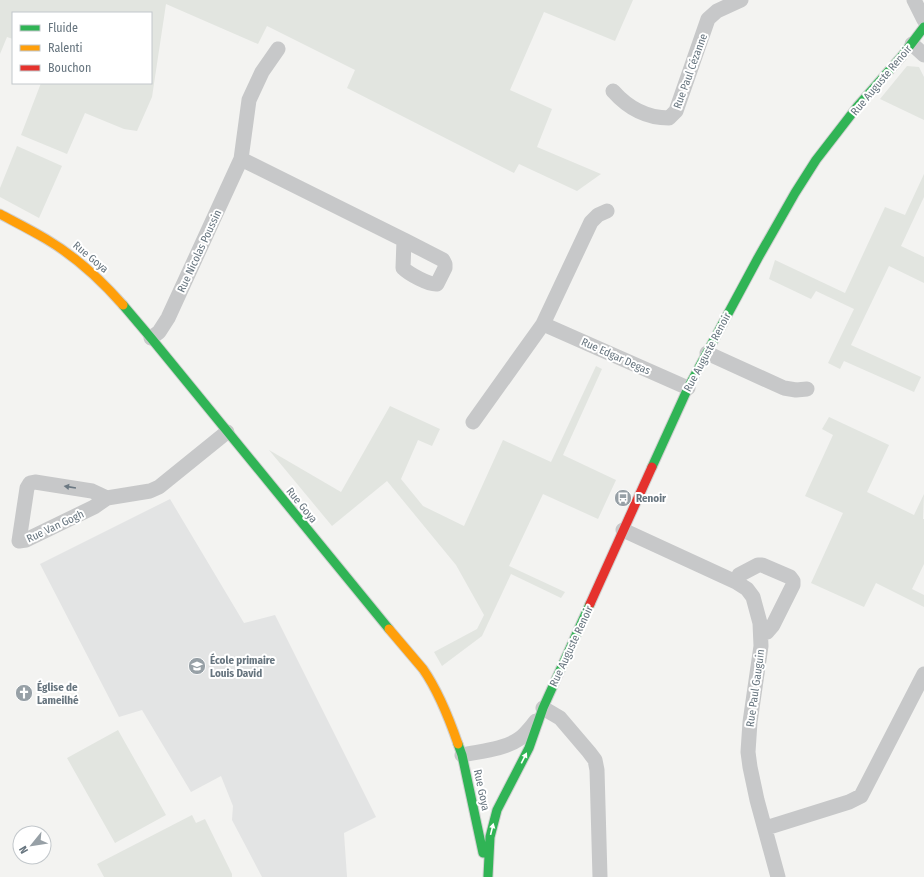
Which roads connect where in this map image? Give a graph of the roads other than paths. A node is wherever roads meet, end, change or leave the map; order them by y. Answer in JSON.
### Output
{"nodes":[{"id":1,"x":914,"y":0,"type":"edge"},
{"id":2,"x":732,"y":2,"type":"edge"},
{"id":3,"x":924,"y":20,"type":"edge"},
{"id":4,"x":924,"y":27,"type":"edge"},
{"id":5,"x":912,"y":44,"type":"junction"},
{"id":6,"x":278,"y":49,"type":"dead end"},
{"id":7,"x":924,"y":55,"type":"edge"},
{"id":8,"x":613,"y":92,"type":"dead end"},
{"id":9,"x":241,"y":159,"type":"junction"},
{"id":10,"x":607,"y":211,"type":"dead end"},
{"id":11,"x":0,"y":214,"type":"edge"},
{"id":12,"x":404,"y":240,"type":"dead end"},
{"id":13,"x":543,"y":324,"type":"junction"},
{"id":14,"x":151,"y":338,"type":"junction"},
{"id":15,"x":707,"y":353,"type":"junction"},
{"id":16,"x":688,"y":388,"type":"junction"},
{"id":17,"x":807,"y":389,"type":"dead end"},
{"id":18,"x":473,"y":422,"type":"dead end"},
{"id":19,"x":227,"y":432,"type":"junction"},
{"id":20,"x":108,"y":498,"type":"junction"},
{"id":21,"x":623,"y":530,"type":"junction"},
{"id":22,"x":736,"y":582,"type":"junction"},
{"id":23,"x":761,"y":633,"type":"junction"},
{"id":24,"x":924,"y":674,"type":"edge"},
{"id":25,"x":541,"y":713,"type":"junction"},
{"id":26,"x":488,"y":749,"type":"junction"},
{"id":27,"x":462,"y":755,"type":"junction"},
{"id":28,"x":507,"y":793,"type":"junction"},
{"id":29,"x":497,"y":810,"type":"junction"},
{"id":30,"x":474,"y":811,"type":"junction"},
{"id":31,"x":766,"y":828,"type":"junction"},
{"id":32,"x":488,"y":877,"type":"edge"},
{"id":33,"x":600,"y":877,"type":"edge"},
{"id":34,"x":778,"y":877,"type":"edge"}],
"edges":[{"from":1,"to":3,"type":"street"},
{"from":2,"to":8,"type":"street","name":"Rue Paul Cézanne"},
{"from":4,"to":5,"type":"street","name":"Rue Auguste Renoir"},
{"from":5,"to":7,"type":"street"},
{"from":5,"to":15,"type":"street","name":"Rue Auguste Renoir"},
{"from":6,"to":9,"type":"street","name":"Rue Nicolas Poussin"},
{"from":9,"to":12,"type":"street"},
{"from":9,"to":14,"type":"street","name":"Rue Nicolas Poussin"},
{"from":10,"to":13,"type":"street"},
{"from":11,"to":14,"type":"street","name":"Rue Goya"},
{"from":13,"to":16,"type":"street","name":"Rue Edgar Degas"},
{"from":13,"to":18,"type":"street"},
{"from":14,"to":19,"type":"street","name":"Rue Goya"},
{"from":15,"to":16,"type":"street","name":"Rue Auguste Renoir"},
{"from":15,"to":17,"type":"street"},
{"from":16,"to":21,"type":"street","name":"Rue Auguste Renoir"},
{"from":19,"to":20,"type":"street","name":"Rue Van Gogh"},
{"from":19,"to":27,"type":"street","name":"Rue Goya"},
{"from":20,"to":20,"type":"street","name":"Rue Van Gogh","one_way":true},
{"from":21,"to":22,"type":"street","name":"Rue Paul Gauguin"},
{"from":21,"to":25,"type":"street","name":"Rue Auguste Renoir"},
{"from":22,"to":23,"type":"street","name":"Rue Paul Gauguin"},
{"from":22,"to":23,"type":"street"},
{"from":23,"to":31,"type":"street","name":"Rue Paul Gauguin"},
{"from":24,"to":31,"type":"street"},
{"from":25,"to":26,"type":"street"},
{"from":28,"to":25,"type":"street","name":"Rue Auguste Renoir","one_way":true},
{"from":25,"to":33,"type":"street"},
{"from":26,"to":27,"type":"street"},
{"from":26,"to":28,"type":"street"},
{"from":27,"to":30,"type":"street","name":"Rue Goya"},
{"from":28,"to":29,"type":"street","name":"Rue Auguste Renoir"},
{"from":29,"to":30,"type":"street"},
{"from":32,"to":29,"type":"street","name":"Rue Auguste Renoir","one_way":true},
{"from":30,"to":32,"type":"street","name":"Rue Goya"},
{"from":31,"to":34,"type":"street","name":"Rue Paul Gauguin"}]}
